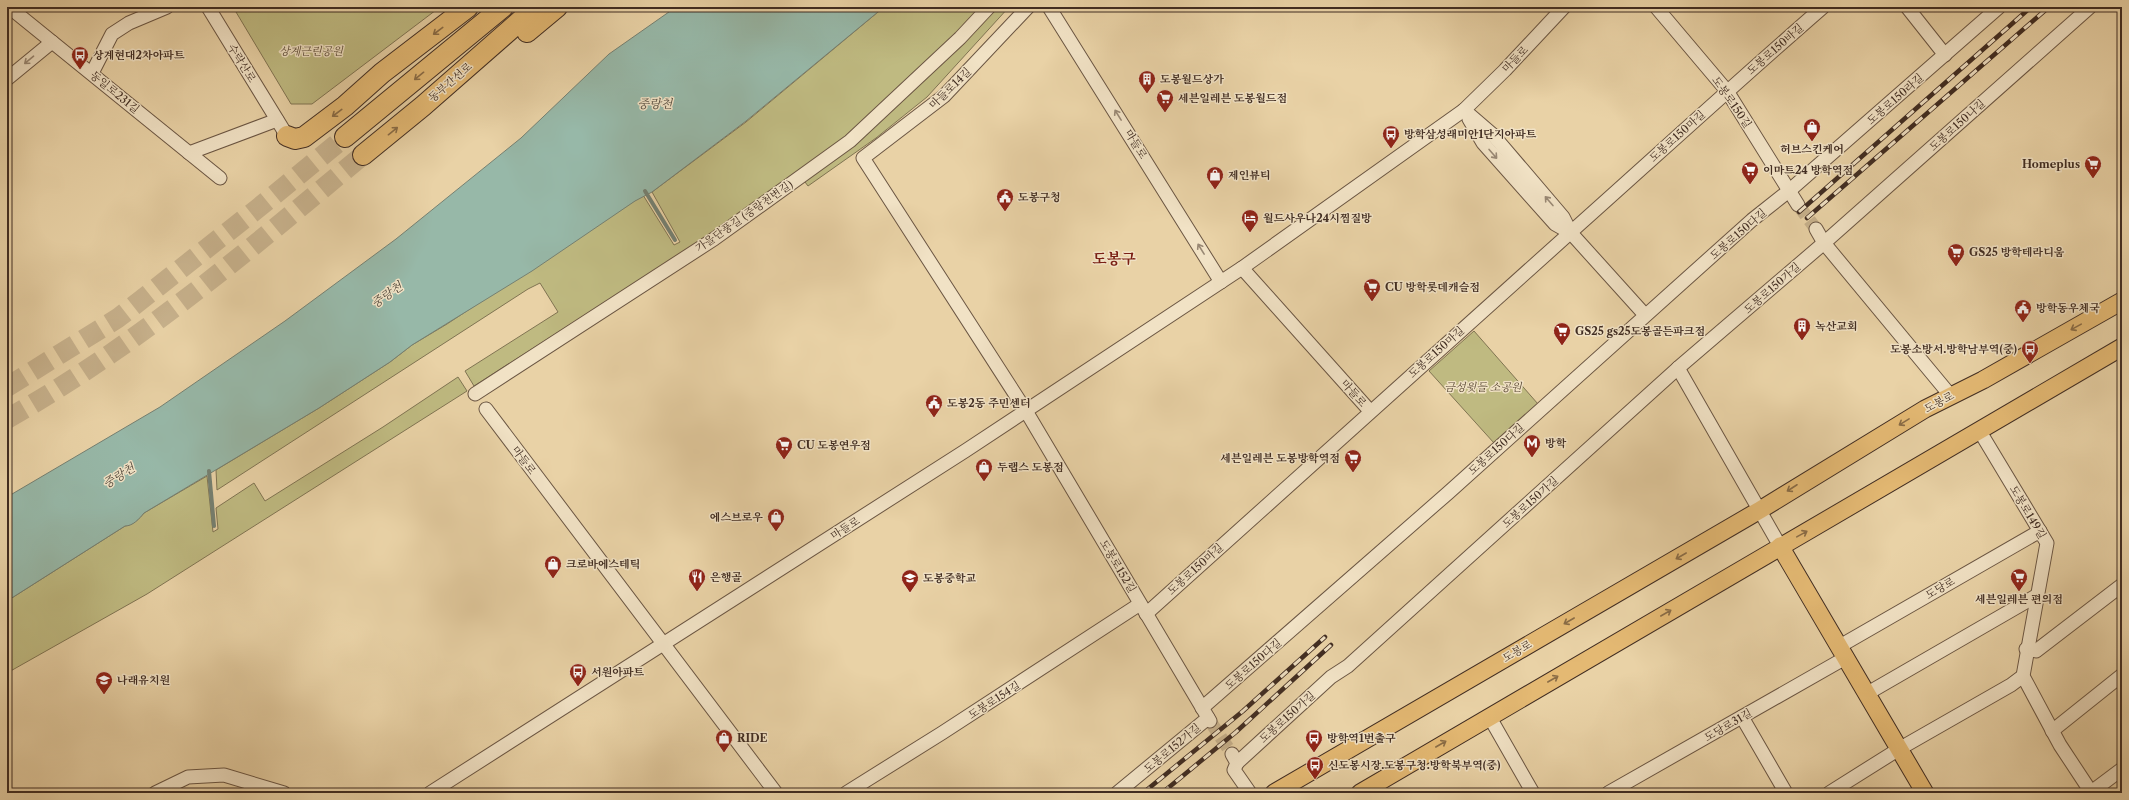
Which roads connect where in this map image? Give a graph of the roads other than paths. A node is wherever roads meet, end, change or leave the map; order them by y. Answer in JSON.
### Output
{"nodes":[{"id":1,"x":10,"y":7,"type":"edge"},
{"id":2,"x":167,"y":7,"type":"edge"},
{"id":3,"x":208,"y":7,"type":"edge"},
{"id":4,"x":468,"y":7,"type":"edge"},
{"id":5,"x":503,"y":7,"type":"edge"},
{"id":6,"x":536,"y":7,"type":"edge"},
{"id":7,"x":557,"y":7,"type":"edge"},
{"id":8,"x":989,"y":7,"type":"edge"},
{"id":9,"x":1028,"y":7,"type":"edge"},
{"id":10,"x":1049,"y":7,"type":"edge"},
{"id":11,"x":1564,"y":7,"type":"edge"},
{"id":12,"x":1656,"y":7,"type":"edge"},
{"id":13,"x":1824,"y":7,"type":"edge"},
{"id":14,"x":1907,"y":7,"type":"edge"},
{"id":15,"x":1999,"y":7,"type":"edge"},
{"id":16,"x":2090,"y":7,"type":"edge"},
{"id":17,"x":52,"y":42,"type":"junction"},
{"id":18,"x":1945,"y":55,"type":"junction"},
{"id":19,"x":92,"y":74,"type":"junction"},
{"id":20,"x":7,"y":79,"type":"edge"},
{"id":21,"x":1727,"y":91,"type":"junction"},
{"id":22,"x":423,"y":106,"type":"junction"},
{"id":23,"x":1464,"y":110,"type":"junction"},
{"id":24,"x":282,"y":128,"type":"junction"},
{"id":25,"x":345,"y":137,"type":"tunnel mouth"},
{"id":26,"x":189,"y":153,"type":"junction"},
{"id":27,"x":363,"y":155,"type":"tunnel mouth"},
{"id":28,"x":220,"y":178,"type":"dead end"},
{"id":29,"x":1790,"y":190,"type":"junction"},
{"id":30,"x":1798,"y":205,"type":"tunnel mouth"},
{"id":31,"x":1816,"y":229,"type":"tunnel mouth"},
{"id":32,"x":1571,"y":233,"type":"junction"},
{"id":33,"x":1824,"y":243,"type":"junction"},
{"id":34,"x":1242,"y":268,"type":"junction"},
{"id":35,"x":1221,"y":282,"type":"junction"},
{"id":36,"x":2122,"y":302,"type":"edge"},
{"id":37,"x":1645,"y":315,"type":"junction"},
{"id":38,"x":2122,"y":347,"type":"edge"},
{"id":39,"x":1678,"y":368,"type":"junction"},
{"id":40,"x":475,"y":394,"type":"dead end"},
{"id":41,"x":1950,"y":395,"type":"junction"},
{"id":42,"x":486,"y":409,"type":"dead end"},
{"id":43,"x":1026,"y":411,"type":"junction"},
{"id":44,"x":1370,"y":411,"type":"junction"},
{"id":45,"x":1979,"y":430,"type":"junction"},
{"id":46,"x":1760,"y":510,"type":"junction"},
{"id":47,"x":2040,"y":531,"type":"junction"},
{"id":48,"x":1780,"y":546,"type":"junction"},
{"id":49,"x":2122,"y":585,"type":"edge"},
{"id":50,"x":2036,"y":596,"type":"junction"},
{"id":51,"x":1143,"y":609,"type":"junction"},
{"id":52,"x":665,"y":644,"type":"junction"},
{"id":53,"x":2026,"y":649,"type":"junction"},
{"id":54,"x":1844,"y":651,"type":"junction"},
{"id":55,"x":2122,"y":675,"type":"edge"},
{"id":56,"x":2023,"y":676,"type":"junction"},
{"id":57,"x":1868,"y":693,"type":"junction"},
{"id":58,"x":1207,"y":716,"type":"junction"},
{"id":59,"x":1489,"y":716,"type":"junction"},
{"id":60,"x":1742,"y":717,"type":"junction"},
{"id":61,"x":2052,"y":731,"type":"junction"},
{"id":62,"x":1899,"y":749,"type":"junction"},
{"id":63,"x":2122,"y":769,"type":"edge"},
{"id":64,"x":155,"y":793,"type":"edge"},
{"id":65,"x":284,"y":793,"type":"edge"},
{"id":66,"x":430,"y":793,"type":"edge"},
{"id":67,"x":776,"y":793,"type":"edge"},
{"id":68,"x":846,"y":793,"type":"edge"},
{"id":69,"x":1117,"y":793,"type":"edge"},
{"id":70,"x":1250,"y":793,"type":"edge"},
{"id":71,"x":1274,"y":793,"type":"edge"},
{"id":72,"x":1360,"y":793,"type":"edge"},
{"id":73,"x":1533,"y":793,"type":"edge"},
{"id":74,"x":1608,"y":793,"type":"edge"},
{"id":75,"x":1786,"y":793,"type":"edge"},
{"id":76,"x":1829,"y":793,"type":"edge"},
{"id":77,"x":1925,"y":793,"type":"edge"},
{"id":78,"x":2091,"y":793,"type":"edge"}],
"edges":[{"from":1,"to":17,"type":"street","name":"동일로231길"},
{"from":2,"to":19,"type":"street"},
{"from":3,"to":24,"type":"street","name":"수락산로"},
{"from":4,"to":24,"type":"highway","one_way":true},
{"from":5,"to":25,"type":"highway","one_way":true},
{"from":6,"to":22,"type":"highway","name":"동부간선로"},
{"from":7,"to":22,"type":"highway"},
{"from":8,"to":40,"type":"street","name":"가을단풍길 (중랑천변길)"},
{"from":9,"to":43,"type":"street","name":"마들로14길"},
{"from":35,"to":10,"type":"street","name":"마들로","one_way":true},
{"from":11,"to":23,"type":"street","name":"마들로"},
{"from":12,"to":21,"type":"street","name":"도봉로150길"},
{"from":13,"to":21,"type":"street","name":"도봉로150바길"},
{"from":14,"to":18,"type":"street"},
{"from":15,"to":18,"type":"street","name":"도봉로150라길"},
{"from":16,"to":33,"type":"street","name":"도봉로150나길"},
{"from":17,"to":19,"type":"street","name":"동일로231길"},
{"from":17,"to":20,"type":"street","one_way":true},
{"from":18,"to":29,"type":"street","name":"도봉로150라길"},
{"from":19,"to":26,"type":"street","name":"동일로231길"},
{"from":21,"to":29,"type":"street","name":"도봉로150길"},
{"from":21,"to":32,"type":"street","name":"도봉로150마길"},
{"from":27,"to":22,"type":"highway","name":"동부간선로","one_way":true},
{"from":23,"to":32,"type":"street"},
{"from":23,"to":34,"type":"street","name":"마들로"},
{"from":24,"to":26,"type":"street"},
{"from":26,"to":28,"type":"street","name":"동일로231길"},
{"from":29,"to":30,"type":"street","name":"도봉로150길"},
{"from":29,"to":37,"type":"street","name":"도봉로150다길"},
{"from":31,"to":33,"type":"street"},
{"from":32,"to":37,"type":"street"},
{"from":32,"to":44,"type":"street","name":"도봉로150마길"},
{"from":33,"to":39,"type":"street","name":"도봉로150가길"},
{"from":33,"to":41,"type":"street"},
{"from":34,"to":35,"type":"street","name":"마들로"},
{"from":34,"to":44,"type":"street","name":"마들로"},
{"from":35,"to":43,"type":"street","name":"마들로"},
{"from":36,"to":41,"type":"main road","name":"도봉로","one_way":true},
{"from":37,"to":58,"type":"street","name":"도봉로150다길"},
{"from":38,"to":45,"type":"main road"},
{"from":39,"to":46,"type":"street"},
{"from":39,"to":70,"type":"street","name":"도봉로150가길"},
{"from":41,"to":46,"type":"main road","name":"도봉로","one_way":true},
{"from":42,"to":52,"type":"street","name":"마들로"},
{"from":43,"to":51,"type":"street","name":"도봉로152길"},
{"from":43,"to":52,"type":"street","name":"마들로"},
{"from":44,"to":51,"type":"street","name":"도봉로150마길"},
{"from":45,"to":47,"type":"street","name":"도봉로149길"},
{"from":48,"to":45,"type":"main road","one_way":true},
{"from":46,"to":48,"type":"street"},
{"from":46,"to":71,"type":"main road","name":"도봉로","one_way":true},
{"from":47,"to":50,"type":"street","name":"도봉로149길"},
{"from":47,"to":54,"type":"street","name":"도당로"},
{"from":48,"to":54,"type":"main road"},
{"from":59,"to":48,"type":"main road","one_way":true},
{"from":49,"to":53,"type":"street"},
{"from":50,"to":53,"type":"street","name":"도봉로149길"},
{"from":50,"to":57,"type":"street"},
{"from":51,"to":58,"type":"street","name":"도봉로152길"},
{"from":51,"to":68,"type":"street","name":"도봉로154길"},
{"from":52,"to":66,"type":"street","name":"마들로"},
{"from":52,"to":67,"type":"street"},
{"from":53,"to":56,"type":"street","name":"도봉로149길"},
{"from":54,"to":57,"type":"main road"},
{"from":54,"to":60,"type":"street","name":"도당로31길"},
{"from":55,"to":61,"type":"street"},
{"from":56,"to":61,"type":"street"},
{"from":56,"to":62,"type":"street"},
{"from":57,"to":62,"type":"main road"},
{"from":58,"to":69,"type":"street","name":"도봉로152가길"},
{"from":72,"to":59,"type":"main road","one_way":true},
{"from":59,"to":73,"type":"street"},
{"from":60,"to":74,"type":"street","name":"도당로31길"},
{"from":60,"to":75,"type":"street"},
{"from":61,"to":78,"type":"street"},
{"from":62,"to":76,"type":"street"},
{"from":62,"to":77,"type":"main road"},
{"from":63,"to":78,"type":"street"},
{"from":64,"to":65,"type":"street"}]}
